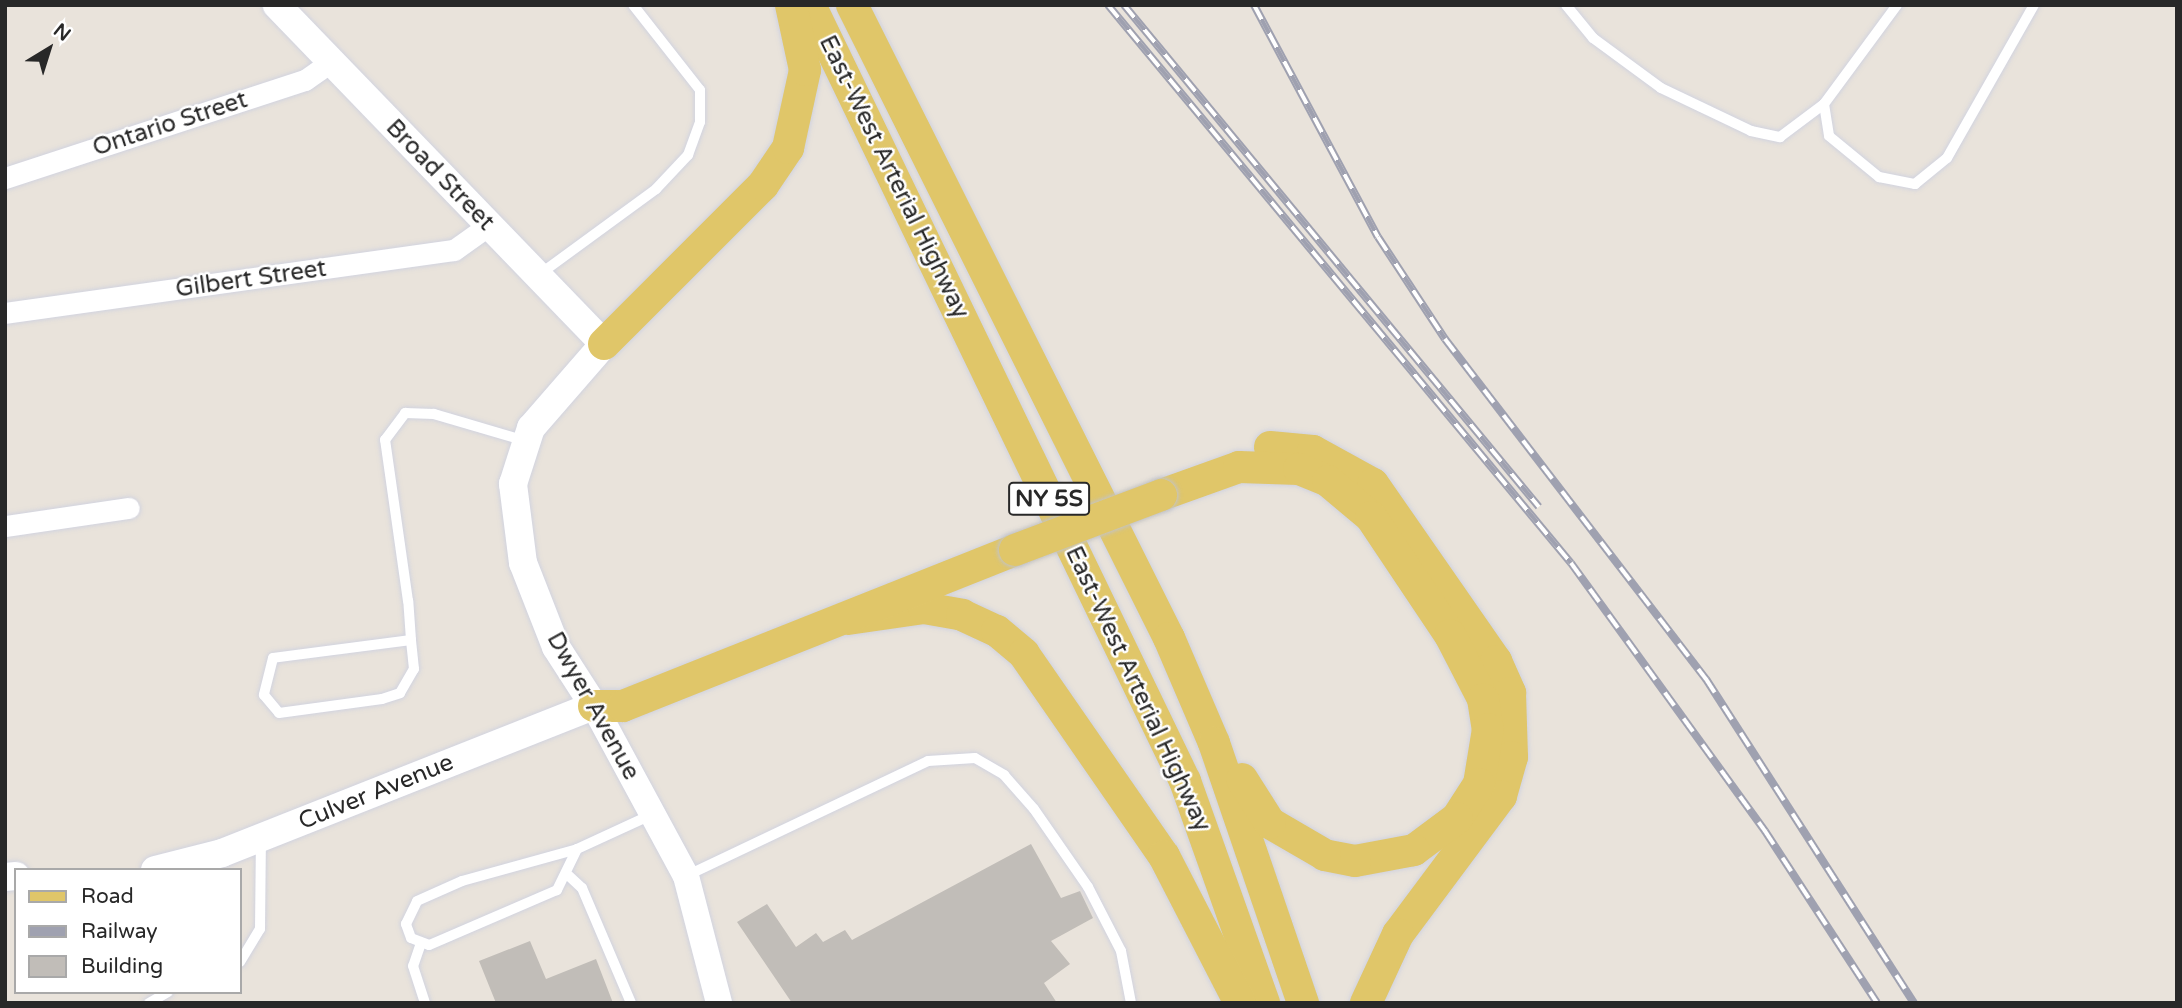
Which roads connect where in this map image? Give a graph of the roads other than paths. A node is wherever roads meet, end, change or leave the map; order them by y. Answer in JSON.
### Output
{"nodes":[{"id":1,"x":277,"y":5,"type":"edge"},
{"id":2,"x":633,"y":5,"type":"edge"},
{"id":3,"x":791,"y":5,"type":"edge"},
{"id":4,"x":810,"y":5,"type":"edge"},
{"id":5,"x":852,"y":5,"type":"edge"},
{"id":6,"x":1566,"y":5,"type":"edge"},
{"id":7,"x":1897,"y":5,"type":"edge"},
{"id":8,"x":2034,"y":5,"type":"edge"},
{"id":9,"x":331,"y":62,"type":"junction"},
{"id":10,"x":1824,"y":104,"type":"junction"},
{"id":11,"x":5,"y":178,"type":"edge"},
{"id":12,"x":489,"y":225,"type":"junction"},
{"id":13,"x":538,"y":276,"type":"junction"},
{"id":14,"x":5,"y":313,"type":"edge"},
{"id":15,"x":604,"y":344,"type":"junction"},
{"id":16,"x":526,"y":441,"type":"junction"},
{"id":17,"x":1158,"y":489,"type":"junction"},
{"id":18,"x":129,"y":508,"type":"dead end"},
{"id":19,"x":5,"y":526,"type":"edge"},
{"id":20,"x":1013,"y":544,"type":"junction"},
{"id":21,"x":848,"y":619,"type":"junction"},
{"id":22,"x":411,"y":640,"type":"junction"},
{"id":23,"x":1188,"y":679,"type":"junction"},
{"id":24,"x":594,"y":706,"type":"junction"},
{"id":25,"x":653,"y":814,"type":"junction"},
{"id":26,"x":261,"y":837,"type":"junction"},
{"id":27,"x":578,"y":849,"type":"junction"},
{"id":28,"x":161,"y":868,"type":"edge"},
{"id":29,"x":569,"y":876,"type":"junction"},
{"id":30,"x":686,"y":876,"type":"junction"},
{"id":31,"x":419,"y":946,"type":"junction"},
{"id":32,"x":242,"y":959,"type":"edge"},
{"id":33,"x":165,"y":994,"type":"edge"},
{"id":34,"x":149,"y":1003,"type":"edge"},
{"id":35,"x":425,"y":1003,"type":"edge"},
{"id":36,"x":631,"y":1003,"type":"edge"},
{"id":37,"x":719,"y":1003,"type":"edge"},
{"id":38,"x":1131,"y":1003,"type":"edge"},
{"id":39,"x":1240,"y":1003,"type":"edge"},
{"id":40,"x":1264,"y":1003,"type":"edge"},
{"id":41,"x":1303,"y":1003,"type":"edge"},
{"id":42,"x":1366,"y":1003,"type":"edge"}],
"edges":[{"from":1,"to":9,"type":"main road","name":"Broad Street"},
{"from":2,"to":13,"type":"lane"},
{"from":3,"to":15,"type":"main road"},
{"from":4,"to":40,"type":"main road","name":"East-West Arterial Highway","number":"NY 5S"},
{"from":5,"to":23,"type":"main road","name":"East-West Arterial Highway","number":"NY 5S"},
{"from":6,"to":10,"type":"lane"},
{"from":7,"to":10,"type":"lane"},
{"from":8,"to":10,"type":"lane"},
{"from":9,"to":11,"type":"street","name":"Ontario Street"},
{"from":9,"to":12,"type":"main road","name":"Broad Street"},
{"from":12,"to":13,"type":"main road","name":"Broad Street"},
{"from":12,"to":14,"type":"street","name":"Gilbert Street"},
{"from":13,"to":15,"type":"main road","name":"Broad Street"},
{"from":15,"to":16,"type":"main road","name":"Dwyer Avenue"},
{"from":16,"to":22,"type":"lane"},
{"from":16,"to":24,"type":"main road","name":"Dwyer Avenue"},
{"from":17,"to":20,"type":"main road","bridge":true},
{"from":17,"to":23,"type":"main road"},
{"from":17,"to":42,"type":"main road"},
{"from":18,"to":19,"type":"street"},
{"from":20,"to":21,"type":"main road"},
{"from":20,"to":24,"type":"main road"},
{"from":21,"to":24,"type":"main road"},
{"from":21,"to":39,"type":"main road"},
{"from":22,"to":22,"type":"lane"},
{"from":23,"to":41,"type":"main road","name":"East-West Arterial Highway","number":"NY 5S"},
{"from":24,"to":25,"type":"street","name":"Dwyer Avenue"},
{"from":24,"to":26,"type":"main road","name":"Culver Avenue"},
{"from":25,"to":27,"type":"lane"},
{"from":25,"to":30,"type":"street","name":"Dwyer Avenue"},
{"from":26,"to":28,"type":"main road","name":"Culver Avenue"},
{"from":26,"to":32,"type":"lane"},
{"from":27,"to":29,"type":"lane"},
{"from":27,"to":31,"type":"lane"},
{"from":29,"to":31,"type":"lane"},
{"from":29,"to":36,"type":"lane"},
{"from":30,"to":37,"type":"street","name":"Dwyer Avenue"},
{"from":30,"to":38,"type":"lane"},
{"from":31,"to":35,"type":"lane"},
{"from":33,"to":34,"type":"lane"}]}
